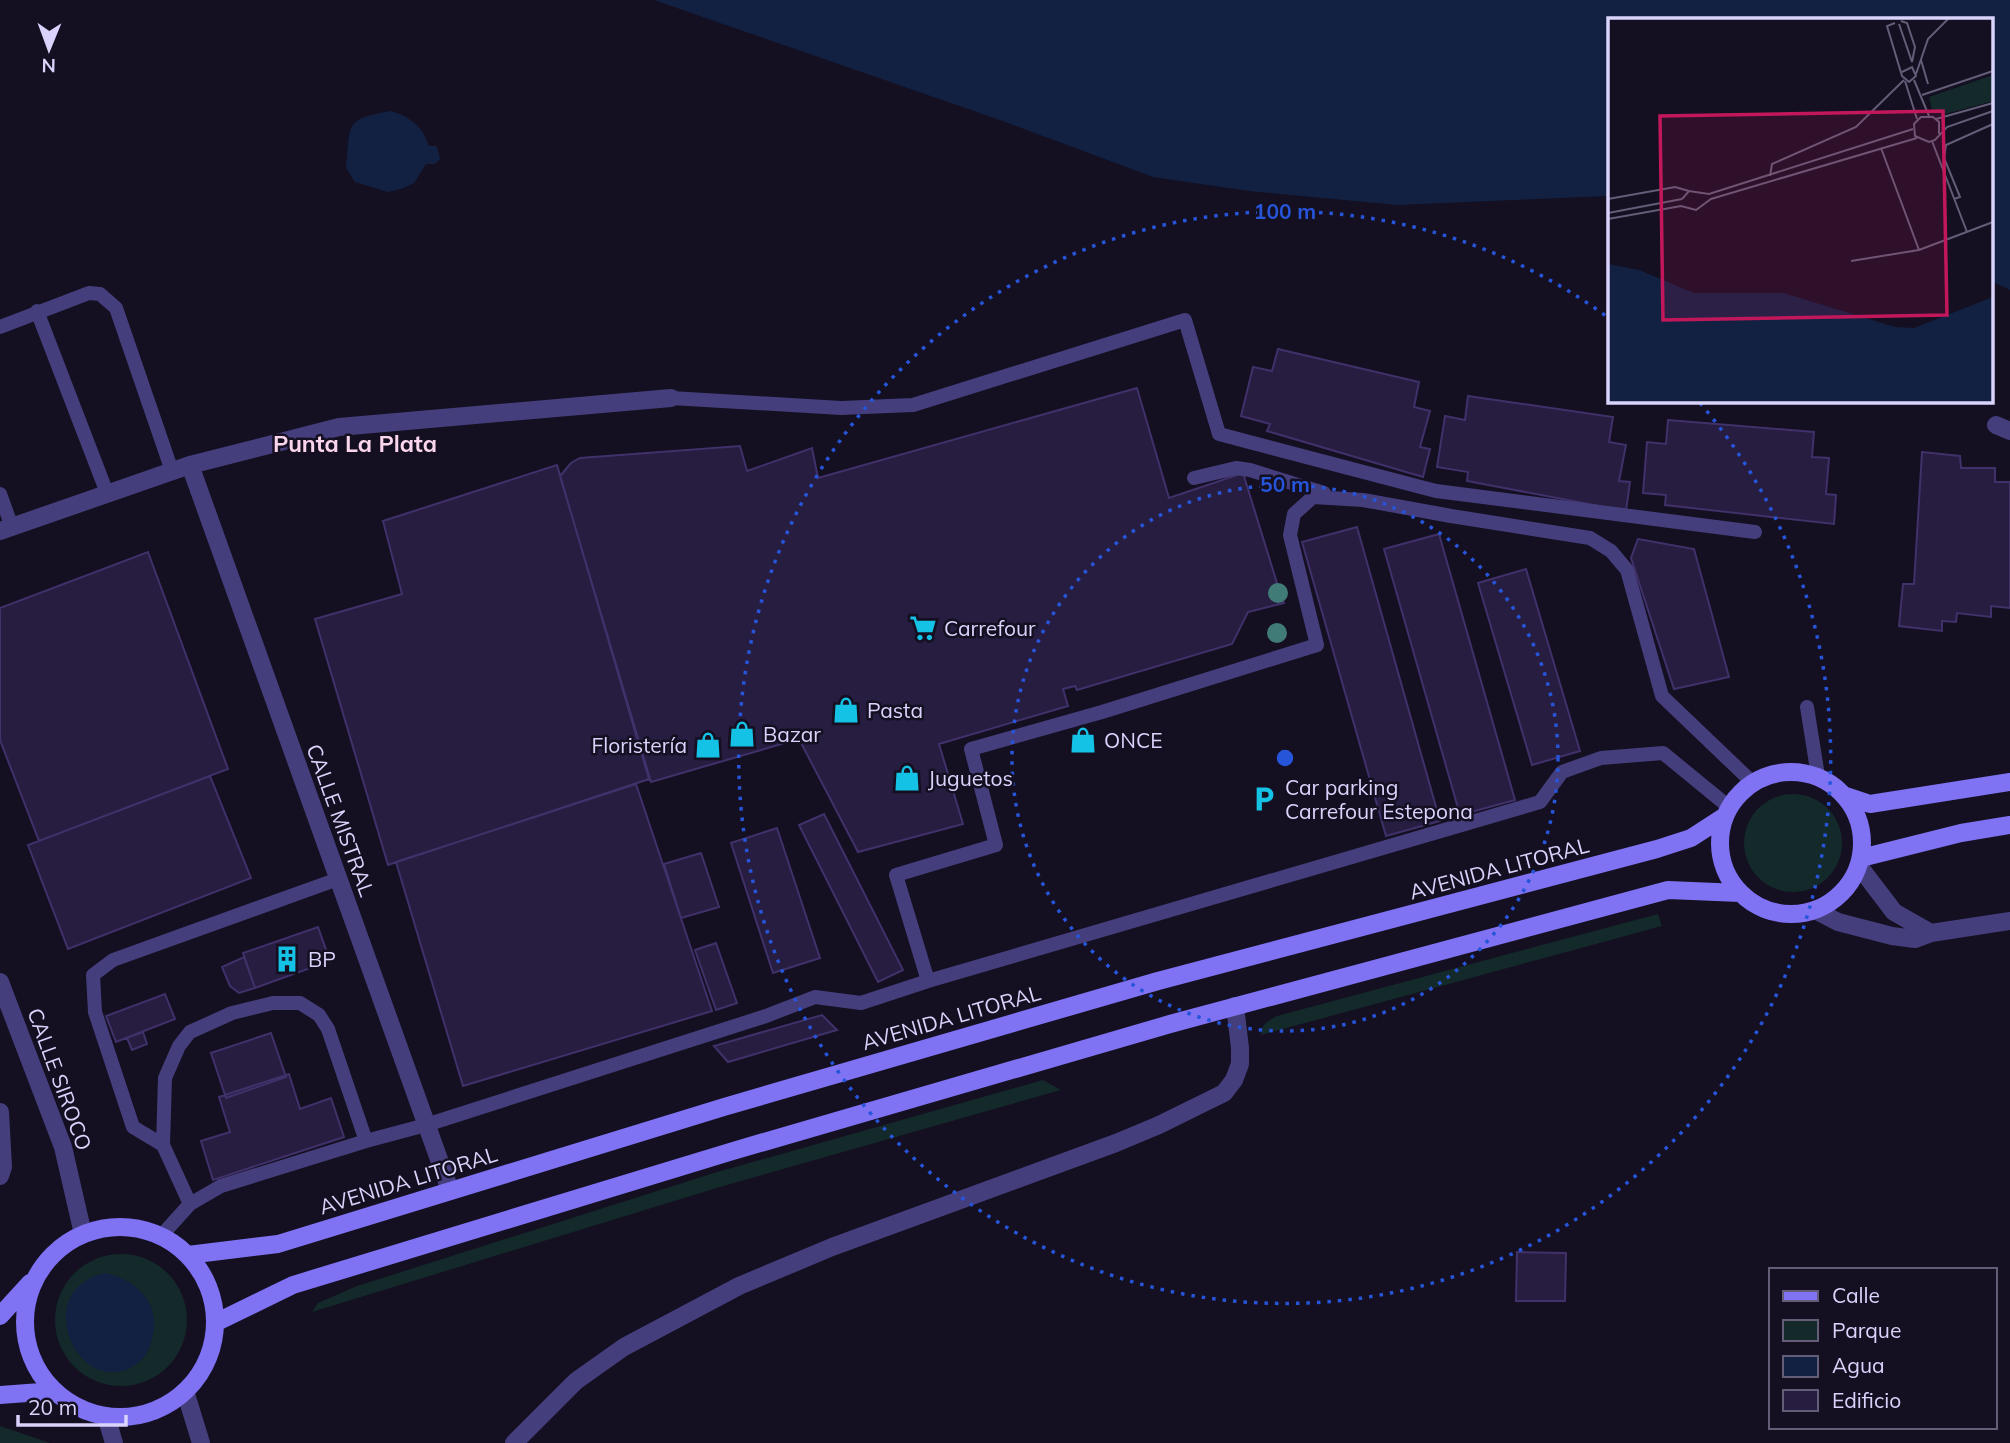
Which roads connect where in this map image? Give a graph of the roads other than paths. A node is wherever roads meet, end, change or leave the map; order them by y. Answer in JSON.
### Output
{"nodes":[{"id":1,"x":37,"y":311,"type":"junction"},
{"id":2,"x":0,"y":327,"type":"edge"},
{"id":3,"x":671,"y":398,"type":"joint"},
{"id":4,"x":190,"y":465,"type":"junction"},
{"id":5,"x":172,"y":471,"type":"junction"},
{"id":6,"x":1194,"y":478,"type":"dead end"},
{"id":7,"x":0,"y":494,"type":"edge"},
{"id":8,"x":107,"y":494,"type":"junction"},
{"id":9,"x":1339,"y":498,"type":"junction"},
{"id":10,"x":6,"y":529,"type":"edge"},
{"id":11,"x":1755,"y":532,"type":"dead end"},
{"id":12,"x":1807,"y":707,"type":"dead end"},
{"id":13,"x":1818,"y":776,"type":"junction"},
{"id":14,"x":2010,"y":782,"type":"edge"},
{"id":15,"x":1753,"y":783,"type":"junction"},
{"id":16,"x":1846,"y":796,"type":"junction"},
{"id":17,"x":1727,"y":812,"type":"junction"},
{"id":18,"x":2010,"y":825,"type":"edge"},
{"id":19,"x":1860,"y":862,"type":"junction"},
{"id":20,"x":338,"y":879,"type":"junction"},
{"id":21,"x":1740,"y":893,"type":"junction"},
{"id":22,"x":1815,"y":910,"type":"junction"},
{"id":23,"x":2010,"y":921,"type":"edge"},
{"id":24,"x":1931,"y":933,"type":"junction"},
{"id":25,"x":928,"y":981,"type":"junction"},
{"id":26,"x":0,"y":982,"type":"edge"},
{"id":27,"x":1235,"y":1006,"type":"junction"},
{"id":28,"x":0,"y":1112,"type":"edge"},
{"id":29,"x":426,"y":1125,"type":"junction"},
{"id":30,"x":366,"y":1141,"type":"junction"},
{"id":31,"x":163,"y":1145,"type":"junction"},
{"id":32,"x":0,"y":1176,"type":"edge"},
{"id":33,"x":450,"y":1190,"type":"junction"},
{"id":34,"x":190,"y":1204,"type":"junction"},
{"id":35,"x":82,"y":1234,"type":"junction"},
{"id":36,"x":161,"y":1236,"type":"junction"},
{"id":37,"x":188,"y":1255,"type":"junction"},
{"id":38,"x":33,"y":1281,"type":"junction"},
{"id":39,"x":0,"y":1316,"type":"edge"},
{"id":40,"x":215,"y":1323,"type":"junction"},
{"id":41,"x":54,"y":1391,"type":"junction"},
{"id":42,"x":186,"y":1391,"type":"junction"},
{"id":43,"x":0,"y":1395,"type":"edge"},
{"id":44,"x":106,"y":1416,"type":"junction"},
{"id":45,"x":114,"y":1443,"type":"edge"},
{"id":46,"x":201,"y":1443,"type":"edge"},
{"id":47,"x":514,"y":1443,"type":"edge"}],
"edges":[{"from":1,"to":2,"type":"lane"},
{"from":1,"to":5,"type":"lane"},
{"from":1,"to":8,"type":"lane"},
{"from":3,"to":4,"type":"street"},
{"from":3,"to":11,"type":"lane"},
{"from":4,"to":5,"type":"street"},
{"from":4,"to":20,"type":"street","name":"CALLE MISTRAL"},
{"from":5,"to":8,"type":"street"},
{"from":6,"to":9,"type":"lane"},
{"from":7,"to":10,"type":"lane"},
{"from":8,"to":10,"type":"street"},
{"from":9,"to":15,"type":"lane"},
{"from":9,"to":25,"type":"lane"},
{"from":12,"to":13,"type":"lane"},
{"from":13,"to":15,"type":"main road"},
{"from":13,"to":16,"type":"main road"},
{"from":14,"to":16,"type":"main road"},
{"from":15,"to":17,"type":"main road"},
{"from":16,"to":19,"type":"main road"},
{"from":17,"to":21,"type":"main road"},
{"from":17,"to":25,"type":"lane"},
{"from":17,"to":33,"type":"main road","name":"AVENIDA LITORAL"},
{"from":18,"to":19,"type":"main road"},
{"from":19,"to":22,"type":"main road"},
{"from":19,"to":24,"type":"street"},
{"from":20,"to":29,"type":"street","name":"CALLE MISTRAL"},
{"from":20,"to":31,"type":"lane"},
{"from":21,"to":22,"type":"main road"},
{"from":21,"to":27,"type":"main road"},
{"from":22,"to":24,"type":"street"},
{"from":23,"to":24,"type":"street"},
{"from":25,"to":29,"type":"lane"},
{"from":26,"to":35,"type":"street","name":"CALLE SIROCO"},
{"from":27,"to":40,"type":"main road"},
{"from":27,"to":47,"type":"street"},
{"from":28,"to":32,"type":"street"},
{"from":29,"to":30,"type":"lane"},
{"from":29,"to":33,"type":"street","name":"CALLE MISTRAL"},
{"from":30,"to":31,"type":"lane"},
{"from":30,"to":34,"type":"lane"},
{"from":31,"to":34,"type":"lane"},
{"from":33,"to":37,"type":"main road","name":"AVENIDA LITORAL"},
{"from":34,"to":36,"type":"lane"},
{"from":35,"to":36,"type":"main road"},
{"from":35,"to":38,"type":"main road"},
{"from":36,"to":37,"type":"main road"},
{"from":37,"to":40,"type":"main road"},
{"from":38,"to":39,"type":"main road"},
{"from":38,"to":41,"type":"main road"},
{"from":40,"to":42,"type":"main road"},
{"from":41,"to":43,"type":"main road"},
{"from":41,"to":44,"type":"main road"},
{"from":42,"to":44,"type":"main road"},
{"from":42,"to":46,"type":"street"},
{"from":44,"to":45,"type":"street"}]}
